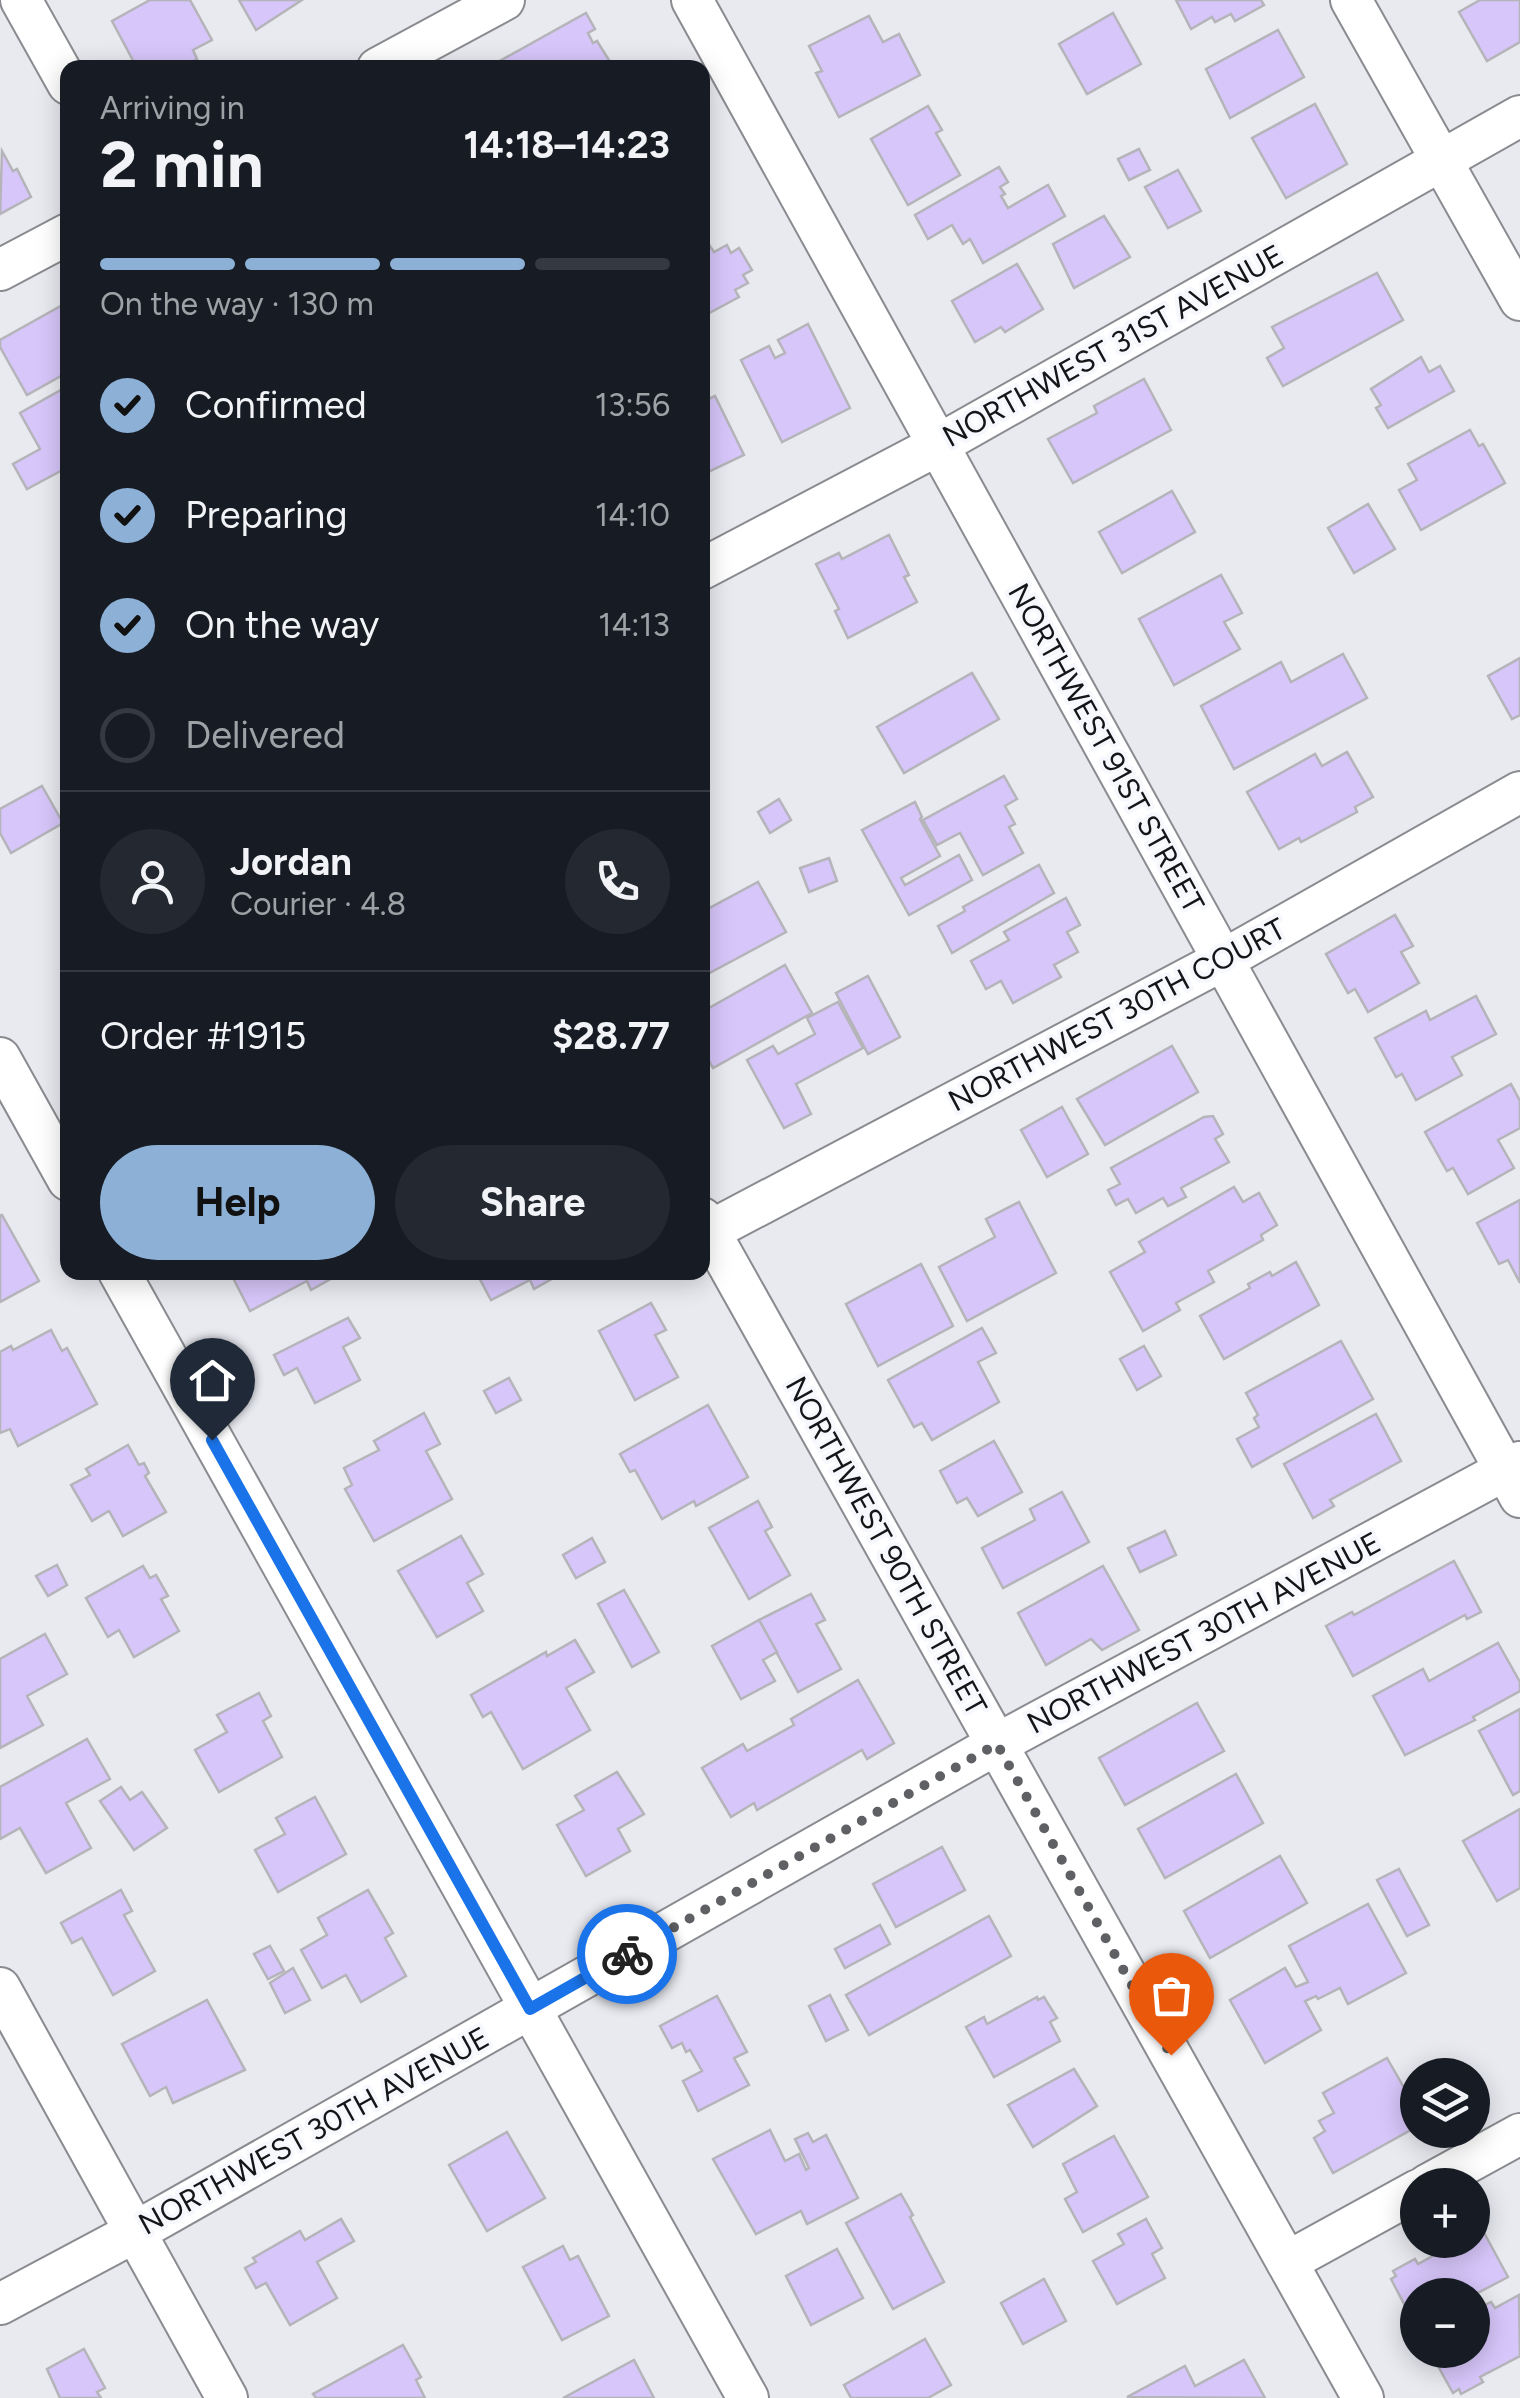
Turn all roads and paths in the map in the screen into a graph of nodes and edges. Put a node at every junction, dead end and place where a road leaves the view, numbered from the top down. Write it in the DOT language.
graph roads {
  1 [pos="21,0"];
  2 [pos="504,0"];
  3 [pos="692,0"];
  4 [pos="1352,0"];
  5 [pos="393,60"];
  6 [pos="60,70"];
  7 [pos="1520,116"];
  8 [pos="1442,161"];
  9 [pos="60,238"];
  10 [pos="0,270"];
  11 [pos="1520,300"];
  12 [pos="938,445"];
  13 [pos="710,565"];
  14 [pos="1520,792"];
  15 [pos="1223,960"];
  16 [pos="0,1058"];
  17 [pos="60,1166"];
  18 [pos="710,1222"];
  19 [pos="710,1231"];
  20 [pos="123,1280"];
  21 [pos="1515,1477"];
  22 [pos="997,1744"];
  23 [pos="0,1988"];
  24 [pos="530,2009"];
  25 [pos="1520,2134"];
  26 [pos="1458,2168"];
  27 [pos="1400,2200"];
  28 [pos="136,2231"];
  29 [pos="1287,2262"];
  30 [pos="0,2304"];
  31 [pos="227,2398"];
  32 [pos="748,2398"];
  33 [pos="1363,2398"];
  1 -- 6 [label="street"];
  2 -- 5 [label="street"];
  3 -- 12 [label="street, NORTHWEST 91ST STREET"];
  4 -- 8 [label="street"];
  7 -- 8 [label="street, NORTHWEST 31ST AVENUE"];
  8 -- 11 [label="street"];
  8 -- 12 [label="street, NORTHWEST 31ST AVENUE"];
  9 -- 10 [label="street"];
  12 -- 13 [label="street, NORTHWEST 31ST AVENUE"];
  12 -- 15 [label="street, NORTHWEST 91ST STREET"];
  14 -- 15 [label="street, NORTHWEST 30TH COURT"];
  15 -- 18 [label="street, NORTHWEST 30TH COURT"];
  15 -- 21 [label="street, NORTHWEST 91ST STREET"];
  16 -- 17 [label="street"];
  19 -- 22 [label="street, NORTHWEST 90TH STREET"];
  20 -- 24 [label="street"];
  21 -- 22 [label="street, NORTHWEST 30TH AVENUE"];
  22 -- 24 [label="street, NORTHWEST 30TH AVENUE"];
  22 -- 29 [label="street, NORTHWEST 90TH STREET"];
  23 -- 28 [label="street"];
  24 -- 28 [label="street, NORTHWEST 30TH AVENUE"];
  24 -- 32 [label="street"];
  25 -- 26 [label="street"];
  27 -- 29 [label="street"];
  28 -- 30 [label="street, NORTHWEST 30TH AVENUE"];
  28 -- 31 [label="street"];
  29 -- 33 [label="street, NORTHWEST 90TH STREET"];
}
